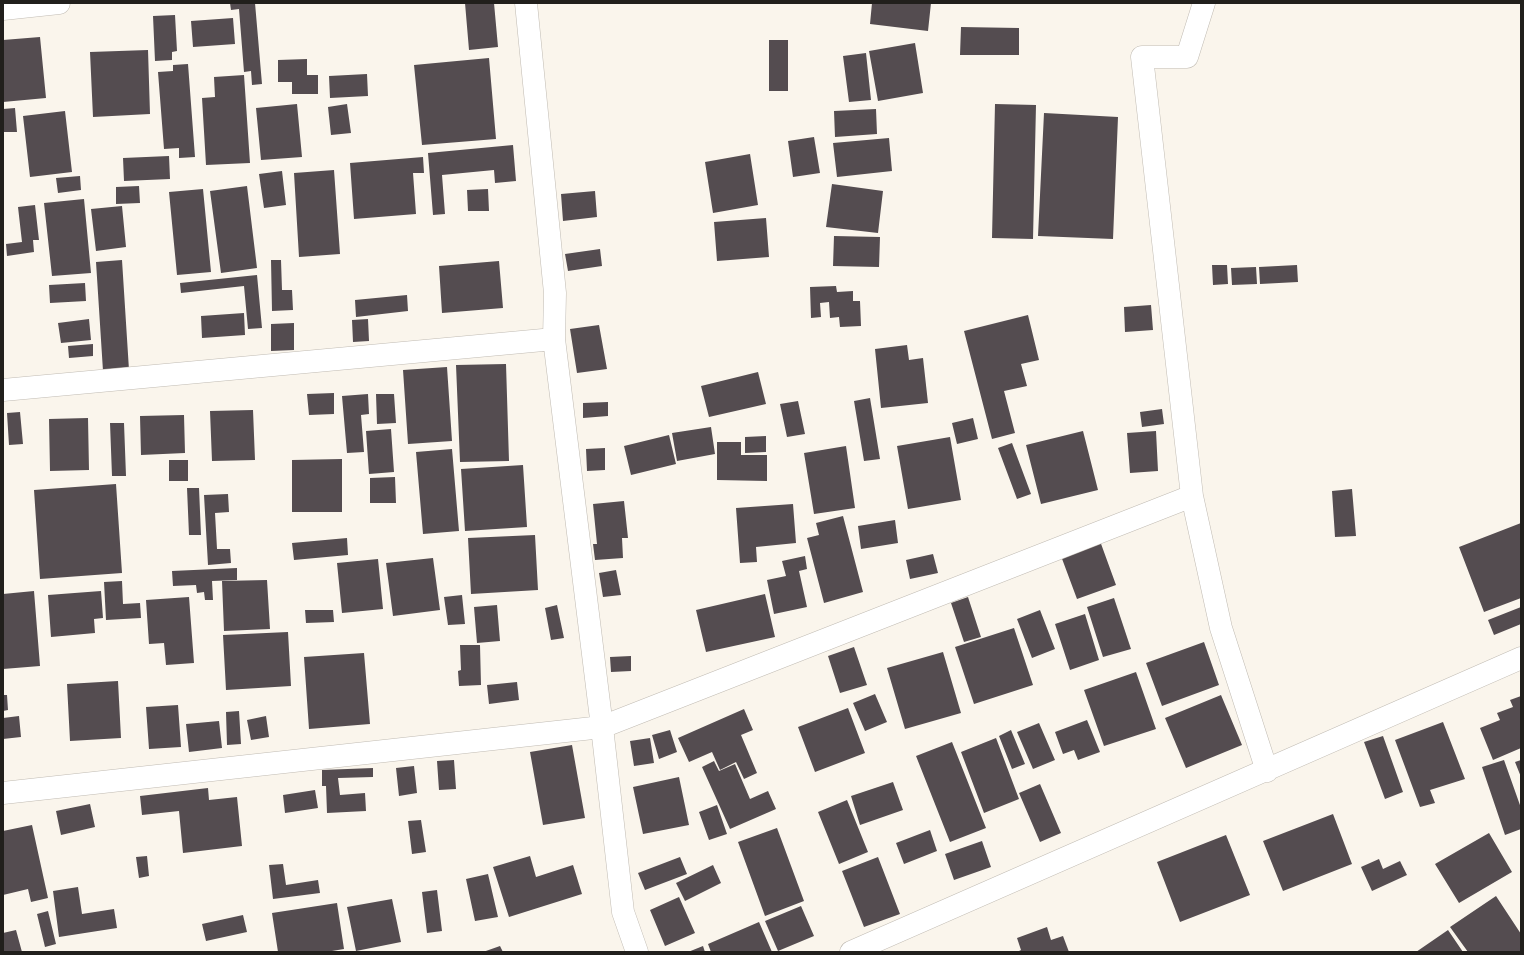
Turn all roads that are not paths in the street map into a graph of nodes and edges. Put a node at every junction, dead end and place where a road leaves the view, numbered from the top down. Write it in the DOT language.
graph roads {
  1 [pos="58,3"];
  2 [pos="526,3"];
  3 [pos="1204,3"];
  4 [pos="3,9"];
  5 [pos="554,339"];
  6 [pos="3,390"];
  7 [pos="1192,496"];
  8 [pos="1521,658"];
  9 [pos="602,727"];
  10 [pos="1267,771"];
  11 [pos="3,793"];
  12 [pos="637,952"];
  13 [pos="851,952"];
  1 -- 4 [label="street"];
  2 -- 5 [label="street"];
  3 -- 7 [label="street"];
  5 -- 6 [label="street"];
  5 -- 9 [label="street"];
  7 -- 9 [label="street"];
  7 -- 10 [label="street"];
  8 -- 10 [label="street"];
  9 -- 11 [label="street"];
  9 -- 12 [label="street"];
  10 -- 13 [label="street"];
}
